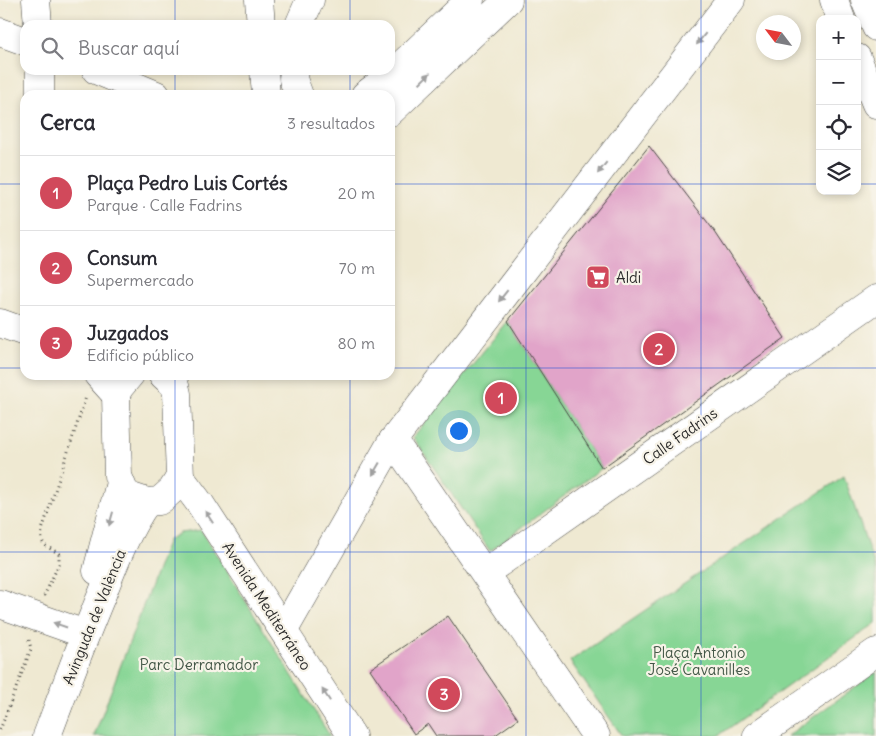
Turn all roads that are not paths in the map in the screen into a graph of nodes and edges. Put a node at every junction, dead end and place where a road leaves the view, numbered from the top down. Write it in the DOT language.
graph roads {
  1 [pos="36,0"];
  2 [pos="259,0"];
  3 [pos="310,0"];
  4 [pos="470,0"];
  5 [pos="508,0"];
  6 [pos="731,0"];
  7 [pos="834,0"];
  8 [pos="865,0"];
  9 [pos="840,15"];
  10 [pos="38,20"];
  11 [pos="261,20"];
  12 [pos="301,20"];
  13 [pos="876,27"];
  14 [pos="0,32"];
  15 [pos="20,39"];
  16 [pos="858,60"];
  17 [pos="395,71"];
  18 [pos="40,75"];
  19 [pos="108,75"];
  20 [pos="264,75"];
  21 [pos="293,75"];
  22 [pos="391,75"];
  23 [pos="40,90"];
  24 [pos="144,90"];
  25 [pos="266,90"];
  26 [pos="297,90"];
  27 [pos="372,90"];
  28 [pos="876,104"];
  29 [pos="395,107"];
  30 [pos="876,299"];
  31 [pos="0,323"];
  32 [pos="20,330"];
  33 [pos="173,380"];
  34 [pos="93,383"];
  35 [pos="123,385"];
  36 [pos="393,440"];
  37 [pos="180,477"];
  38 [pos="120,483"];
  39 [pos="147,502"];
  40 [pos="485,573"];
  41 [pos="0,604"];
  42 [pos="284,630"];
  43 [pos="85,634"];
  44 [pos="876,652"];
  45 [pos="48,736"];
  46 [pos="352,736"];
  47 [pos="596,736"];
  48 [pos="757,736"];
  1 -- 10 [label="street"];
  2 -- 11 [label="street"];
  3 -- 12 [label="street"];
  4 -- 17 [label="street"];
  29 -- 5 [label="street, one-way"];
  6 -- 36 [label="street, one-way"];
  7 -- 9 [label="street"];
  8 -- 13 [label="street"];
  14 -- 15 [label="street"];
  16 -- 28 [label="street"];
  18 -- 23 [label="street"];
  19 -- 24 [label="street"];
  20 -- 25 [label="street"];
  21 -- 26 [label="street"];
  22 -- 27 [label="street"];
  30 -- 40 [label="street, Calle Fadrins"];
  31 -- 32 [label="street"];
  33 -- 37 [label="street"];
  34 -- 35 [label="street"];
  35 -- 38 [label="street"];
  36 -- 40 [label="street"];
  36 -- 42 [label="street, one-way"];
  37 -- 39 [label="street"];
  42 -- 37 [label="street, Avenida Mediterráneo, one-way"];
  38 -- 39 [label="street"];
  38 -- 43 [label="street, one-way"];
  39 -- 43 [label="street, Avinguda de València"];
  40 -- 47 [label="street"];
  43 -- 41 [label="street, one-way"];
  46 -- 42 [label="street, Avenida Mediterráneo, one-way"];
  43 -- 45 [label="street, Avinguda de València"];
  44 -- 48 [label="street"];
}
